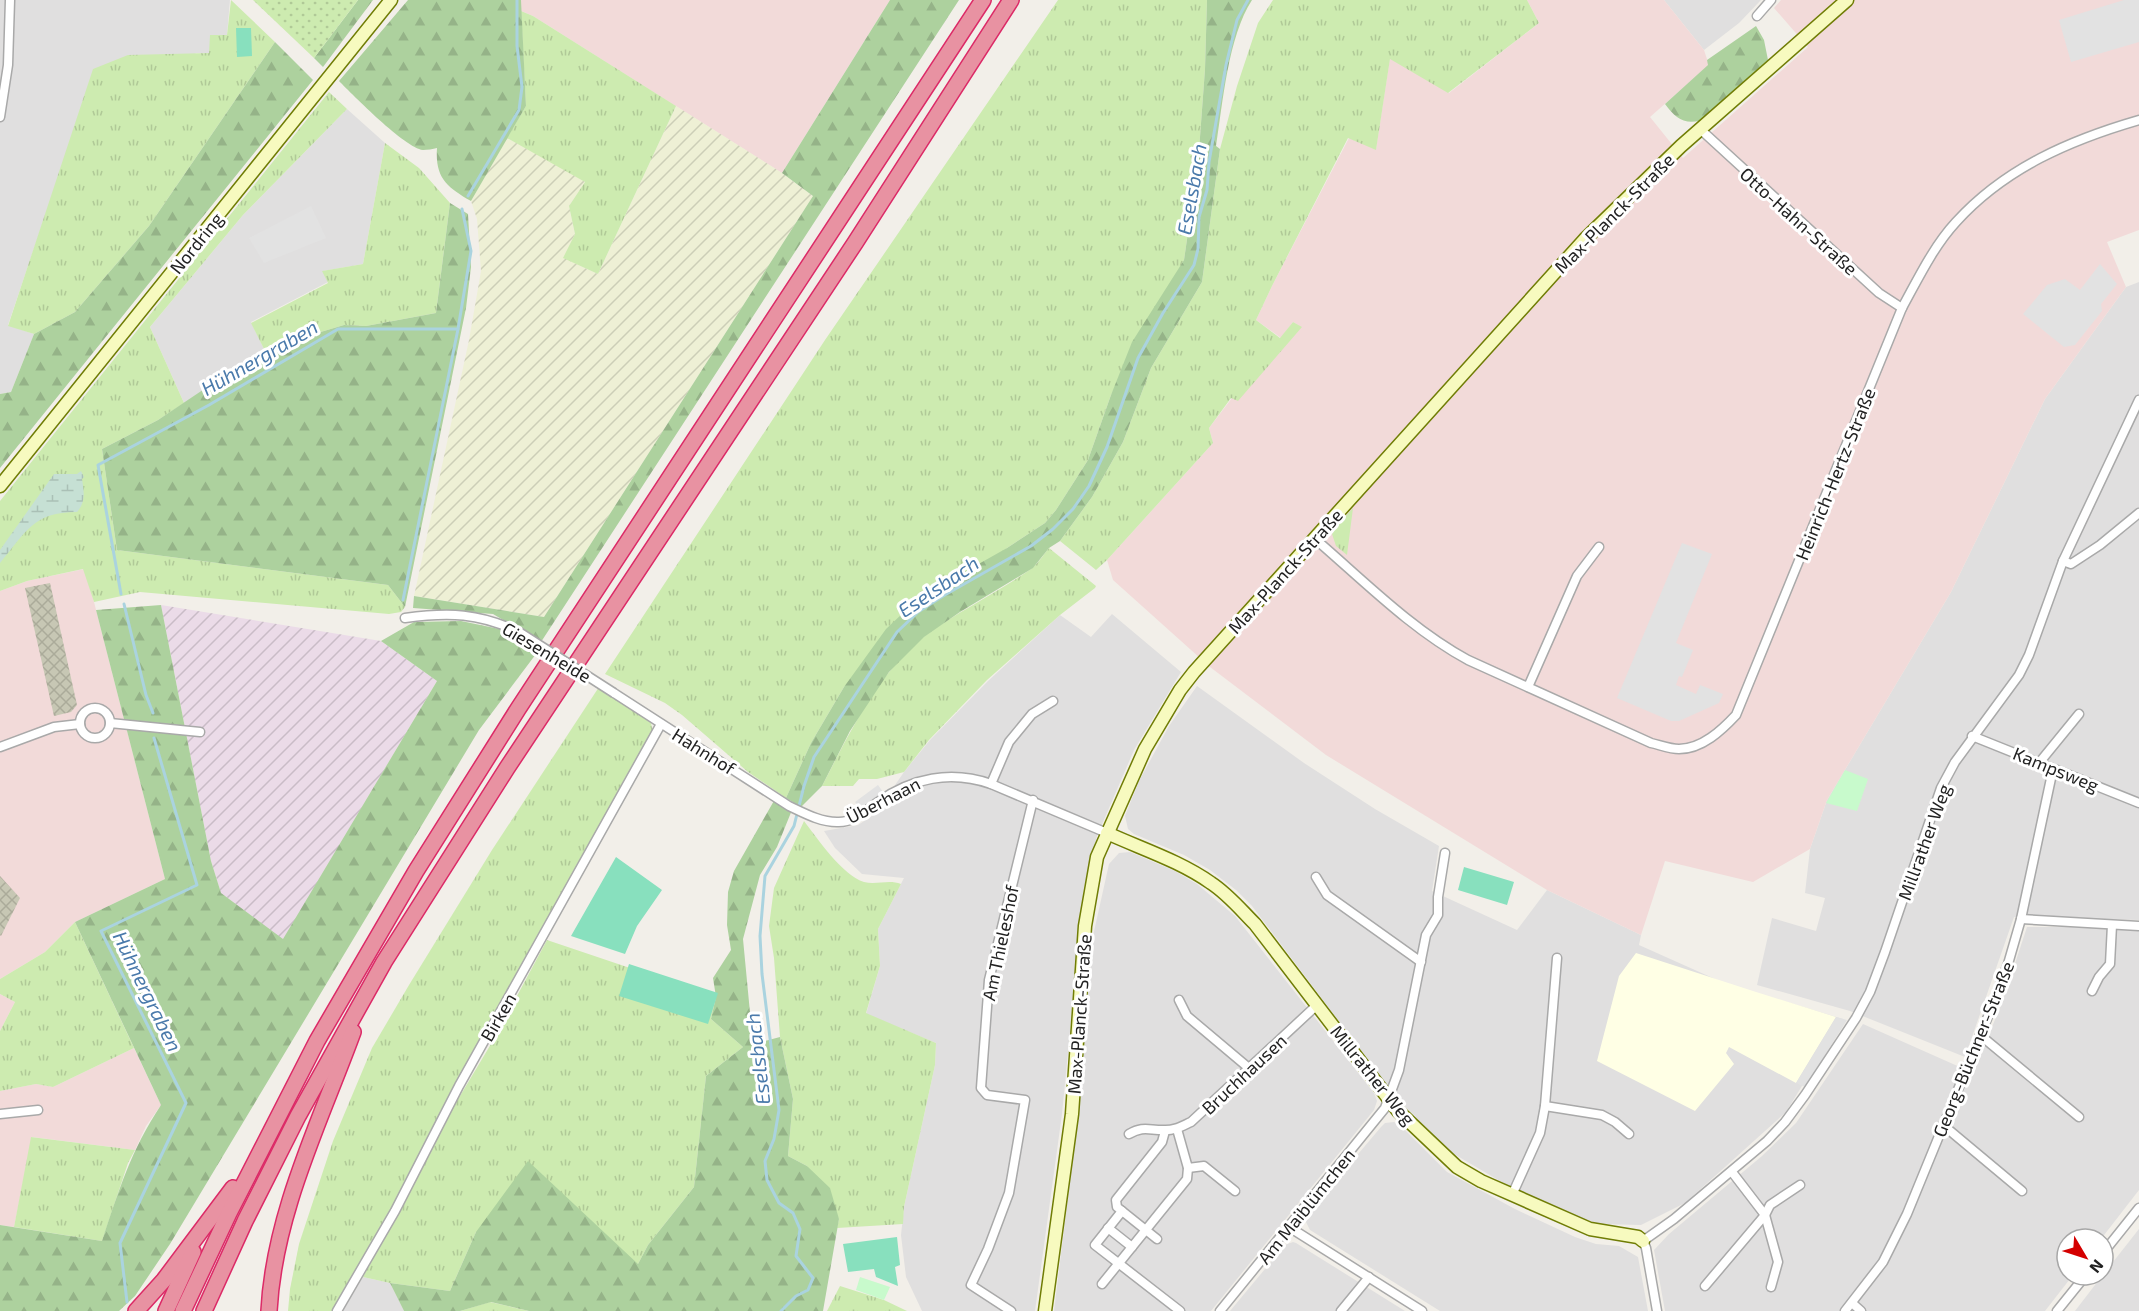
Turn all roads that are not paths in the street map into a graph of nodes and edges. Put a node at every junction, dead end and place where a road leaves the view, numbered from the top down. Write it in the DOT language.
graph roads {
  1 [pos="10,0"];
  2 [pos="391,0"];
  3 [pos="983,0"];
  4 [pos="1011,0"];
  5 [pos="1017,0"];
  6 [pos="1771,0"];
  7 [pos="1847,0"];
  8 [pos="1757,16"];
  9 [pos="998,20"];
  10 [pos="0,117"];
  11 [pos="2139,120"];
  12 [pos="1700,129"];
  13 [pos="1902,308"];
  14 [pos="2139,400"];
  15 [pos="0,486"];
  16 [pos="2139,513"];
  17 [pos="1314,538"];
  18 [pos="1599,547"];
  19 [pos="2063,561"];
  20 [pos="405,618"];
  21 [pos="1528,687"];
  22 [pos="614,693"];
  23 [pos="1053,701"];
  24 [pos="2079,714"];
  25 [pos="110,723"];
  26 [pos="80,724"];
  27 [pos="661,724"];
  28 [pos="200,732"];
  29 [pos="1972,736"];
  30 [pos="0,747"];
  31 [pos="2039,763"];
  32 [pos="2053,769"];
  33 [pos="991,784"];
  34 [pos="1033,800"];
  35 [pos="2139,802"];
  36 [pos="795,809"];
  37 [pos="1107,833"];
  38 [pos="1445,853"];
  39 [pos="1316,877"];
  40 [pos="2021,919"];
  41 [pos="2112,925"];
  42 [pos="2139,926"];
  43 [pos="1557,958"];
  44 [pos="1421,962"];
  45 [pos="369,987"];
  46 [pos="2092,991"];
  47 [pos="1179,1000"];
  48 [pos="1317,1005"];
  49 [pos="1980,1035"];
  50 [pos="1250,1069"];
  51 [pos="1389,1100"];
  52 [pos="1545,1106"];
  53 [pos="38,1110"];
  54 [pos="0,1114"];
  55 [pos="2079,1116"];
  56 [pos="1943,1125"];
  57 [pos="1177,1129"];
  58 [pos="1165,1131"];
  59 [pos="1129,1134"];
  60 [pos="1629,1134"];
  61 [pos="258,1155"];
  62 [pos="1188,1168"];
  63 [pos="1732,1172"];
  64 [pos="1800,1185"];
  65 [pos="1235,1191"];
  66 [pos="2022,1191"];
  67 [pos="1512,1195"];
  68 [pos="2139,1208"];
  69 [pos="1122,1211"];
  70 [pos="1765,1215"];
  71 [pos="208,1222"];
  72 [pos="1288,1227"];
  73 [pos="1108,1228"];
  74 [pos="1146,1230"];
  75 [pos="2115,1238"];
  76 [pos="1157,1239"];
  77 [pos="1643,1241"];
  78 [pos="1132,1247"];
  79 [pos="1119,1264"];
  80 [pos="1369,1277"];
  81 [pos="1102,1284"];
  82 [pos="1705,1286"];
  83 [pos="1771,1287"];
  84 [pos="2076,1287"];
  85 [pos="1852,1303"];
  86 [pos="136,1311"];
  87 [pos="166,1311"];
  88 [pos="183,1311"];
  89 [pos="204,1311"];
  90 [pos="269,1311"];
  91 [pos="337,1311"];
  92 [pos="1011,1311"];
  93 [pos="1045,1311"];
  94 [pos="1180,1311"];
  95 [pos="1220,1311"];
  96 [pos="1341,1311"];
  97 [pos="1422,1311"];
  98 [pos="1657,1311"];
  99 [pos="1845,1311"];
  100 [pos="1861,1311"];
  101 [pos="2057,1311"];
  1 -- 10 [label="street"];
  2 -- 15 [label="street, Nordring"];
  3 -- 61 [label="highway"];
  4 -- 9 [label="highway"];
  5 -- 9 [label="highway"];
  6 -- 8 [label="street"];
  7 -- 12 [label="street, Max-Planck-Straße"];
  9 -- 45 [label="highway"];
  11 -- 13 [label="street, Heinrich-Hertz-Straße"];
  12 -- 13 [label="street, Otto-Hahn-Straße"];
  12 -- 17 [label="street, Max-Planck-Straße"];
  13 -- 21 [label="street, Heinrich-Hertz-Straße"];
  14 -- 19 [label="street, Millrather Weg"];
  16 -- 19 [label="street"];
  17 -- 21 [label="street, Heinrich-Hertz-Straße"];
  17 -- 37 [label="street, Max-Planck-Straße"];
  18 -- 21 [label="street"];
  19 -- 29 [label="street, Millrather Weg"];
  20 -- 22 [label="street, Giesenheide, bridge"];
  22 -- 27 [label="street, Hahnhof"];
  23 -- 33 [label="street"];
  24 -- 31 [label="street"];
  25 -- 26 [label="street"];
  25 -- 26 [label="street"];
  25 -- 28 [label="street"];
  26 -- 30 [label="street"];
  27 -- 36 [label="street, Hahnhof"];
  27 -- 91 [label="street, Birken"];
  29 -- 31 [label="street, Kampsweg"];
  29 -- 63 [label="street, Millrather Weg"];
  31 -- 32 [label="street, Kampsweg"];
  32 -- 35 [label="street, Kampsweg"];
  32 -- 40 [label="street, Georg-Büchner-Straße"];
  33 -- 34 [label="street, Überhaan"];
  33 -- 36 [label="street, Überhaan"];
  34 -- 37 [label="street, Überhaan"];
  34 -- 92 [label="street, Am Thieleshof"];
  37 -- 48 [label="street, Millrather Weg"];
  37 -- 93 [label="street, Max-Planck-Straße"];
  38 -- 44 [label="street, Am Maiblümchen"];
  39 -- 44 [label="street"];
  40 -- 41 [label="street"];
  40 -- 49 [label="street, Georg-Büchner-Straße"];
  41 -- 42 [label="street"];
  41 -- 46 [label="street"];
  43 -- 52 [label="street"];
  44 -- 51 [label="street, Am Maiblümchen"];
  45 -- 89 [label="highway"];
  45 -- 90 [label="highway"];
  47 -- 50 [label="street"];
  48 -- 50 [label="street, Bruchhausen"];
  48 -- 51 [label="street, Millrather Weg"];
  49 -- 55 [label="street"];
  49 -- 56 [label="street, Georg-Büchner-Straße"];
  50 -- 57 [label="street, Bruchhausen"];
  51 -- 67 [label="street, Millrather Weg"];
  51 -- 72 [label="street, Am Maiblümchen"];
  52 -- 60 [label="street"];
  52 -- 67 [label="street"];
  53 -- 54 [label="street"];
  56 -- 66 [label="street"];
  56 -- 85 [label="street, Georg-Büchner-Straße"];
  57 -- 58 [label="street, Bruchhausen"];
  57 -- 62 [label="street"];
  58 -- 59 [label="street, Bruchhausen"];
  58 -- 69 [label="street"];
  61 -- 71 [label="highway"];
  61 -- 88 [label="highway"];
  62 -- 65 [label="street"];
  62 -- 74 [label="street"];
  63 -- 70 [label="street"];
  63 -- 77 [label="street, Millrather Weg"];
  64 -- 70 [label="street"];
  67 -- 77 [label="street, Millrather Weg"];
  68 -- 75 [label="street"];
  69 -- 73 [label="street"];
  69 -- 74 [label="street"];
  70 -- 82 [label="street"];
  70 -- 83 [label="street"];
  71 -- 86 [label="highway"];
  71 -- 87 [label="highway"];
  72 -- 80 [label="street"];
  72 -- 95 [label="street, Am Maiblümchen"];
  73 -- 78 [label="street"];
  73 -- 79 [label="street"];
  74 -- 76 [label="street"];
  74 -- 78 [label="street"];
  77 -- 98 [label="street"];
  78 -- 79 [label="street"];
  79 -- 81 [label="street"];
  79 -- 94 [label="street"];
  80 -- 96 [label="street"];
  80 -- 97 [label="street"];
  84 -- 101 [label="street"];
  85 -- 99 [label="street, Georg-Büchner-Straße"];
  85 -- 100 [label="street"];
}
